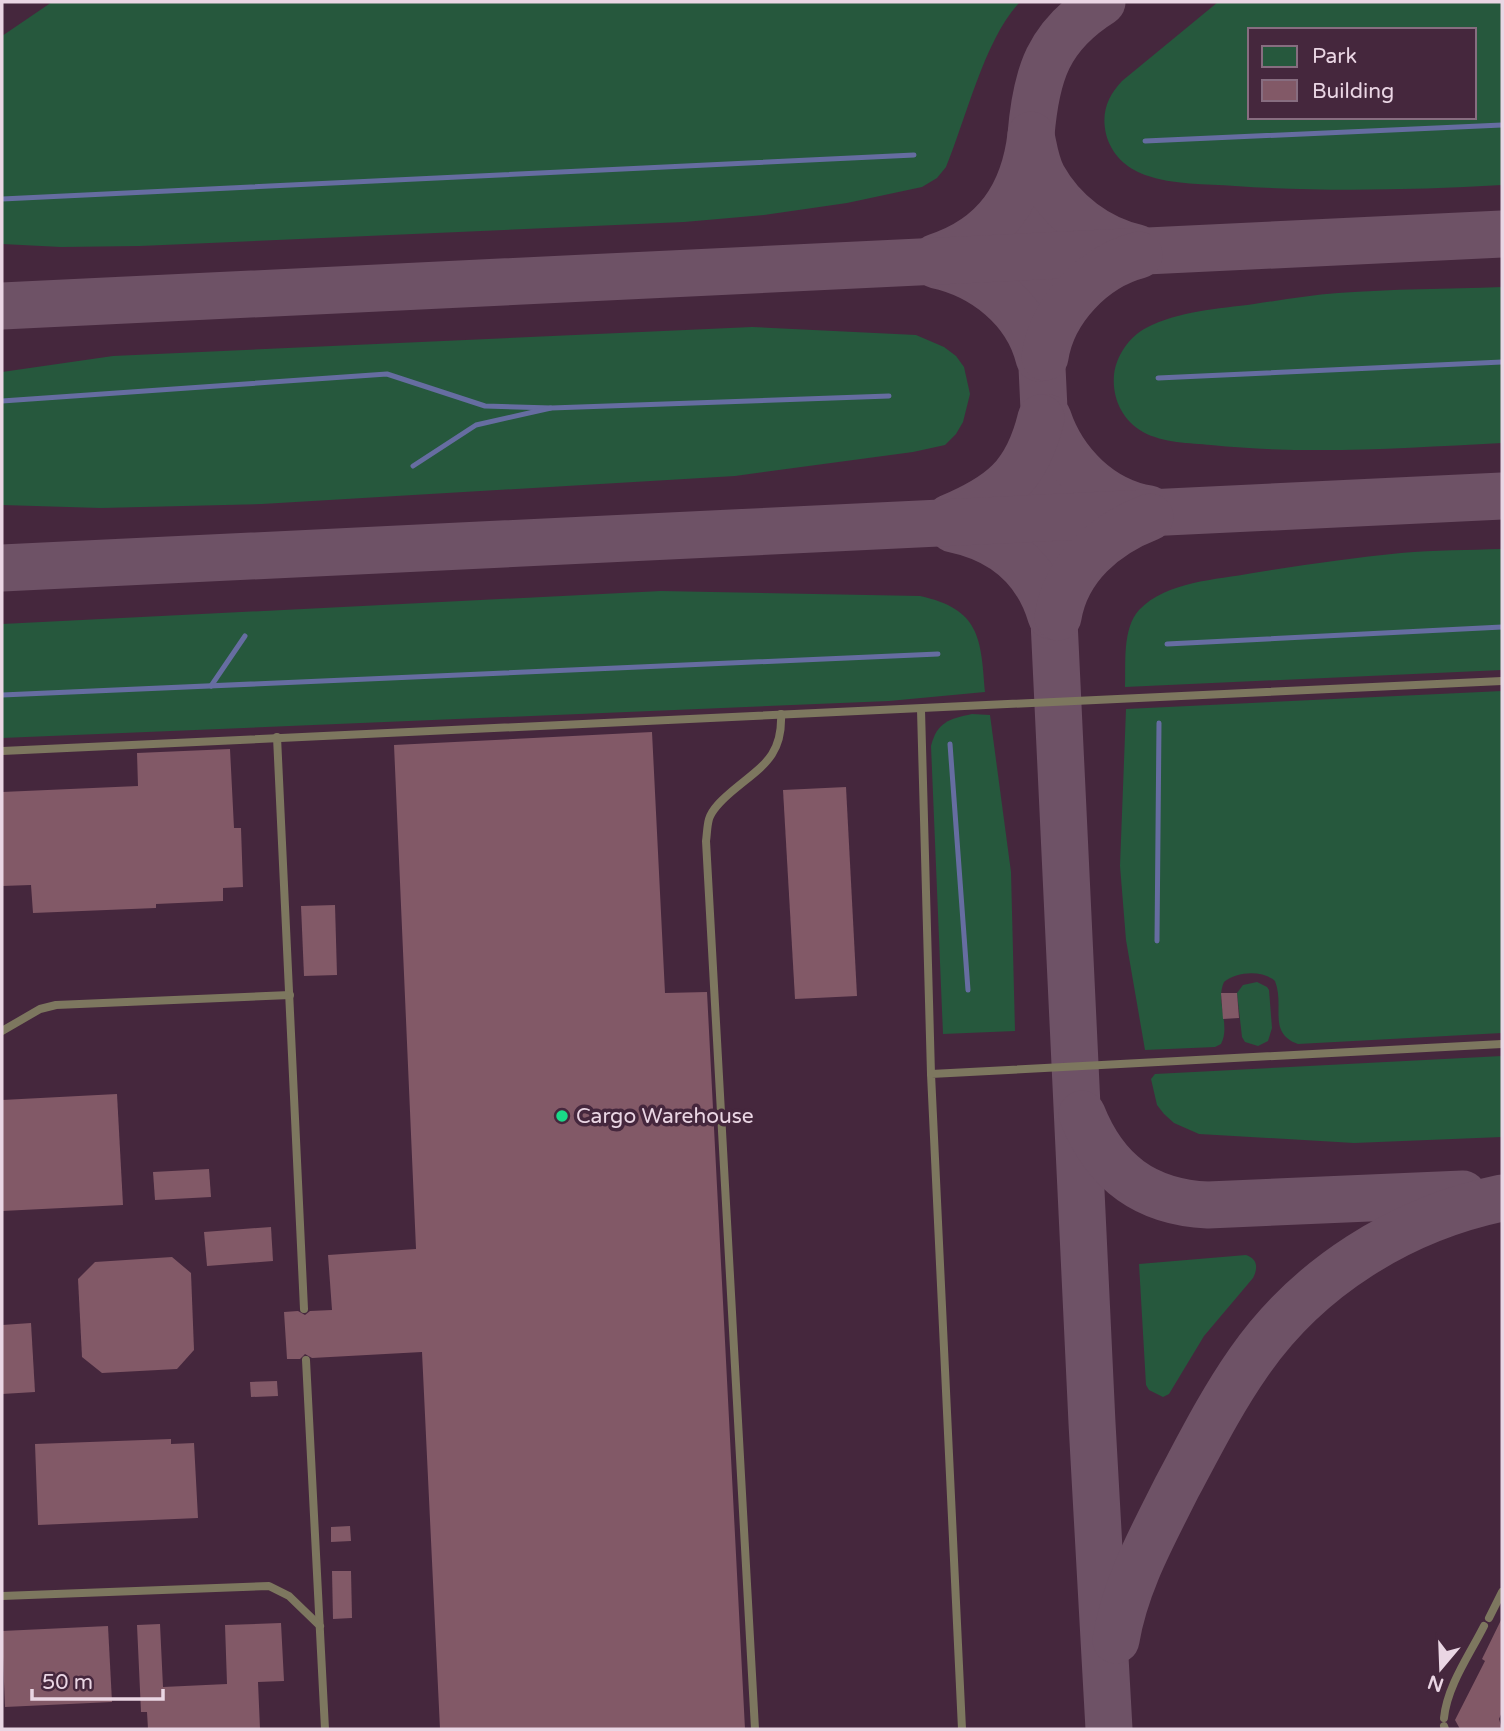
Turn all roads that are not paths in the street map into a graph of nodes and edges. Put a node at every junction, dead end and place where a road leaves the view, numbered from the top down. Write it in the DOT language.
graph roads {
  1 [pos="1502,681"];
  2 [pos="921,710"];
  3 [pos="781,714"];
  4 [pos="277,737"];
  5 [pos="2,751"];
  6 [pos="290,995"];
  7 [pos="2,1031"];
  8 [pos="1502,1044"];
  9 [pos="931,1074"];
  10 [pos="304,1309"];
  11 [pos="306,1360"];
  12 [pos="1502,1592"];
  13 [pos="2,1596"];
  14 [pos="320,1626"];
  15 [pos="1444,1724"];
  16 [pos="325,1729"];
  17 [pos="755,1729"];
  18 [pos="962,1729"];
  1 -- 2 [label="lane"];
  2 -- 3 [label="lane"];
  2 -- 9 [label="lane"];
  3 -- 4 [label="lane"];
  3 -- 17 [label="lane"];
  4 -- 5 [label="lane"];
  4 -- 6 [label="lane"];
  6 -- 7 [label="lane"];
  6 -- 10 [label="lane"];
  8 -- 9 [label="lane"];
  9 -- 18 [label="lane"];
  11 -- 14 [label="lane"];
  12 -- 15 [label="lane"];
  13 -- 14 [label="lane"];
  14 -- 16 [label="lane"];
}
